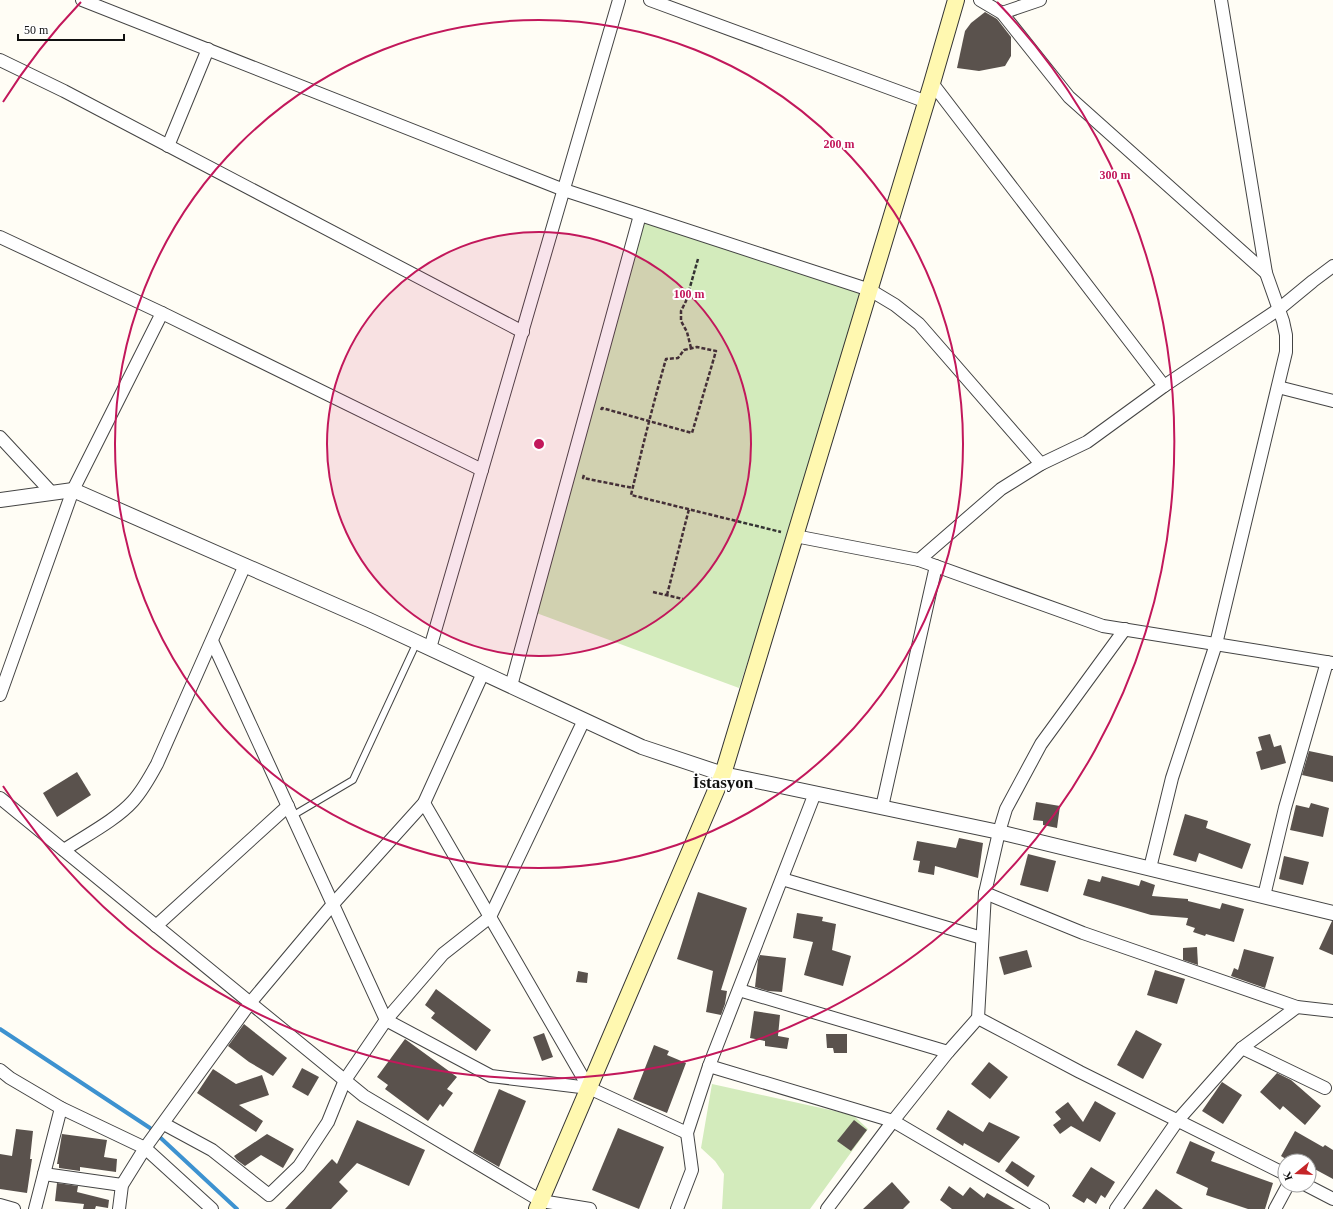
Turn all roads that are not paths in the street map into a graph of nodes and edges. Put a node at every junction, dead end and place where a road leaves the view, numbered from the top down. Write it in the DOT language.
graph roads {
  1 [pos="82,0"];
  2 [pos="619,0"];
  3 [pos="650,0"];
  4 [pos="956,0"];
  5 [pos="980,0"];
  6 [pos="1040,0"];
  7 [pos="1221,0"];
  8 [pos="96,2"];
  9 [pos="1002,13"];
  10 [pos="208,49"];
  11 [pos="0,60"];
  12 [pos="932,84"];
  13 [pos="927,102"];
  14 [pos="168,146"];
  15 [pos="564,190"];
  16 [pos="640,215"];
  17 [pos="0,237"];
  18 [pos="1333,266"];
  19 [pos="1266,273"];
  20 [pos="870,290"];
  21 [pos="1279,309"];
  22 [pos="162,313"];
  23 [pos="523,332"];
  24 [pos="1164,386"];
  25 [pos="1278,387"];
  26 [pos="1333,401"];
  27 [pos="0,437"];
  28 [pos="1041,464"];
  29 [pos="482,470"];
  30 [pos="73,490"];
  31 [pos="52,493"];
  32 [pos="0,500"];
  33 [pos="795,536"];
  34 [pos="919,560"];
  35 [pos="245,565"];
  36 [pos="936,566"];
  37 [pos="1125,629"];
  38 [pos="212,641"];
  39 [pos="1216,644"];
  40 [pos="424,645"];
  41 [pos="1330,662"];
  42 [pos="483,673"];
  43 [pos="511,686"];
  44 [pos="0,695"];
  45 [pos="584,720"];
  46 [pos="723,774"];
  47 [pos="815,793"];
  48 [pos="0,798"];
  49 [pos="424,803"];
  50 [pos="882,807"];
  51 [pos="290,811"];
  52 [pos="999,832"];
  53 [pos="64,850"];
  54 [pos="1150,868"];
  55 [pos="782,879"];
  56 [pos="986,893"];
  57 [pos="1264,896"];
  58 [pos="333,904"];
  59 [pos="1333,913"];
  60 [pos="490,917"];
  61 [pos="156,926"];
  62 [pos="982,938"];
  63 [pos="739,990"];
  64 [pos="250,1002"];
  65 [pos="1297,1007"];
  66 [pos="1333,1011"];
  67 [pos="978,1018"];
  68 [pos="386,1020"];
  69 [pos="1242,1048"];
  70 [pos="948,1052"];
  71 [pos="710,1066"];
  72 [pos="0,1070"];
  73 [pos="344,1080"];
  74 [pos="589,1088"];
  75 [pos="1325,1088"];
  76 [pos="61,1108"];
  77 [pos="894,1120"];
  78 [pos="1178,1120"];
  79 [pos="163,1125"];
  80 [pos="687,1133"];
  81 [pos="148,1145"];
  82 [pos="1277,1170"];
  83 [pos="44,1174"];
  84 [pos="122,1185"];
  85 [pos="1317,1191"];
  86 [pos="1284,1193"];
  87 [pos="1333,1199"];
  88 [pos="0,1205"];
  89 [pos="539,1205"];
  90 [pos="14,1209"];
  91 [pos="35,1209"];
  92 [pos="119,1209"];
  93 [pos="212,1209"];
  94 [pos="590,1209"];
  95 [pos="677,1209"];
  96 [pos="827,1209"];
  97 [pos="1043,1209"];
  98 [pos="1116,1209"];
  99 [pos="1275,1209"];
  1 -- 8 [label="street"];
  2 -- 15 [label="street"];
  3 -- 13 [label="street"];
  4 -- 12 [label="main road"];
  5 -- 9 [label="street"];
  6 -- 9 [label="street"];
  7 -- 19 [label="street"];
  8 -- 10 [label="street"];
  9 -- 19 [label="street"];
  10 -- 14 [label="street"];
  10 -- 15 [label="street"];
  11 -- 14 [label="street"];
  12 -- 13 [label="main road"];
  12 -- 24 [label="street"];
  13 -- 20 [label="main road"];
  14 -- 23 [label="street"];
  15 -- 16 [label="street"];
  15 -- 23 [label="street"];
  16 -- 20 [label="street"];
  16 -- 43 [label="street"];
  17 -- 22 [label="street"];
  18 -- 21 [label="street"];
  19 -- 21 [label="street"];
  20 -- 28 [label="street"];
  20 -- 33 [label="main road"];
  21 -- 24 [label="street"];
  21 -- 25 [label="street"];
  22 -- 29 [label="street"];
  22 -- 30 [label="street"];
  23 -- 29 [label="street"];
  24 -- 28 [label="street"];
  25 -- 26 [label="street"];
  25 -- 39 [label="street"];
  27 -- 31 [label="street"];
  28 -- 34 [label="street"];
  29 -- 40 [label="street"];
  30 -- 31 [label="street"];
  30 -- 35 [label="street"];
  30 -- 44 [label="street"];
  31 -- 32 [label="street"];
  33 -- 34 [label="street"];
  33 -- 46 [label="main road"];
  34 -- 36 [label="street"];
  35 -- 38 [label="street"];
  35 -- 40 [label="street"];
  36 -- 37 [label="street"];
  36 -- 50 [label="street"];
  37 -- 39 [label="street"];
  37 -- 52 [label="street"];
  38 -- 51 [label="street"];
  38 -- 53 [label="street"];
  39 -- 41 [label="street"];
  39 -- 54 [label="street"];
  40 -- 42 [label="street"];
  40 -- 51 [label="lane"];
  41 -- 57 [label="street"];
  42 -- 43 [label="street"];
  42 -- 49 [label="street"];
  43 -- 45 [label="street"];
  45 -- 46 [label="street"];
  45 -- 60 [label="street"];
  46 -- 47 [label="street"];
  46 -- 74 [label="main road"];
  47 -- 50 [label="street"];
  47 -- 55 [label="street"];
  48 -- 53 [label="street"];
  49 -- 58 [label="street"];
  49 -- 60 [label="street"];
  50 -- 52 [label="street"];
  51 -- 58 [label="street"];
  51 -- 61 [label="street"];
  52 -- 54 [label="street"];
  52 -- 56 [label="street"];
  53 -- 61 [label="street"];
  54 -- 57 [label="street"];
  55 -- 62 [label="street"];
  55 -- 63 [label="street"];
  56 -- 62 [label="street"];
  56 -- 65 [label="street"];
  57 -- 59 [label="street"];
  58 -- 64 [label="street"];
  58 -- 68 [label="street"];
  60 -- 68 [label="street"];
  60 -- 74 [label="street"];
  61 -- 64 [label="street"];
  62 -- 67 [label="street"];
  63 -- 70 [label="street"];
  63 -- 71 [label="street"];
  64 -- 73 [label="street"];
  64 -- 79 [label="street"];
  65 -- 66 [label="street"];
  65 -- 69 [label="street"];
  67 -- 70 [label="street"];
  67 -- 78 [label="street"];
  68 -- 73 [label="street"];
  68 -- 74 [label="street"];
  69 -- 75 [label="street"];
  69 -- 78 [label="street"];
  70 -- 77 [label="street"];
  71 -- 77 [label="street"];
  71 -- 80 [label="street"];
  72 -- 76 [label="street"];
  73 -- 79 [label="street"];
  73 -- 89 [label="street"];
  74 -- 80 [label="street"];
  74 -- 89 [label="main road"];
  76 -- 81 [label="street"];
  76 -- 83 [label="street"];
  77 -- 96 [label="street"];
  77 -- 97 [label="street"];
  78 -- 82 [label="street"];
  78 -- 98 [label="street"];
  79 -- 81 [label="street"];
  80 -- 95 [label="street"];
  81 -- 84 [label="street"];
  81 -- 93 [label="street"];
  83 -- 84 [label="street"];
  83 -- 91 [label="street"];
  84 -- 92 [label="street"];
  85 -- 87 [label="street"];
  86 -- 99 [label="street"];
  88 -- 90 [label="street"];
  89 -- 94 [label="street"];
}
